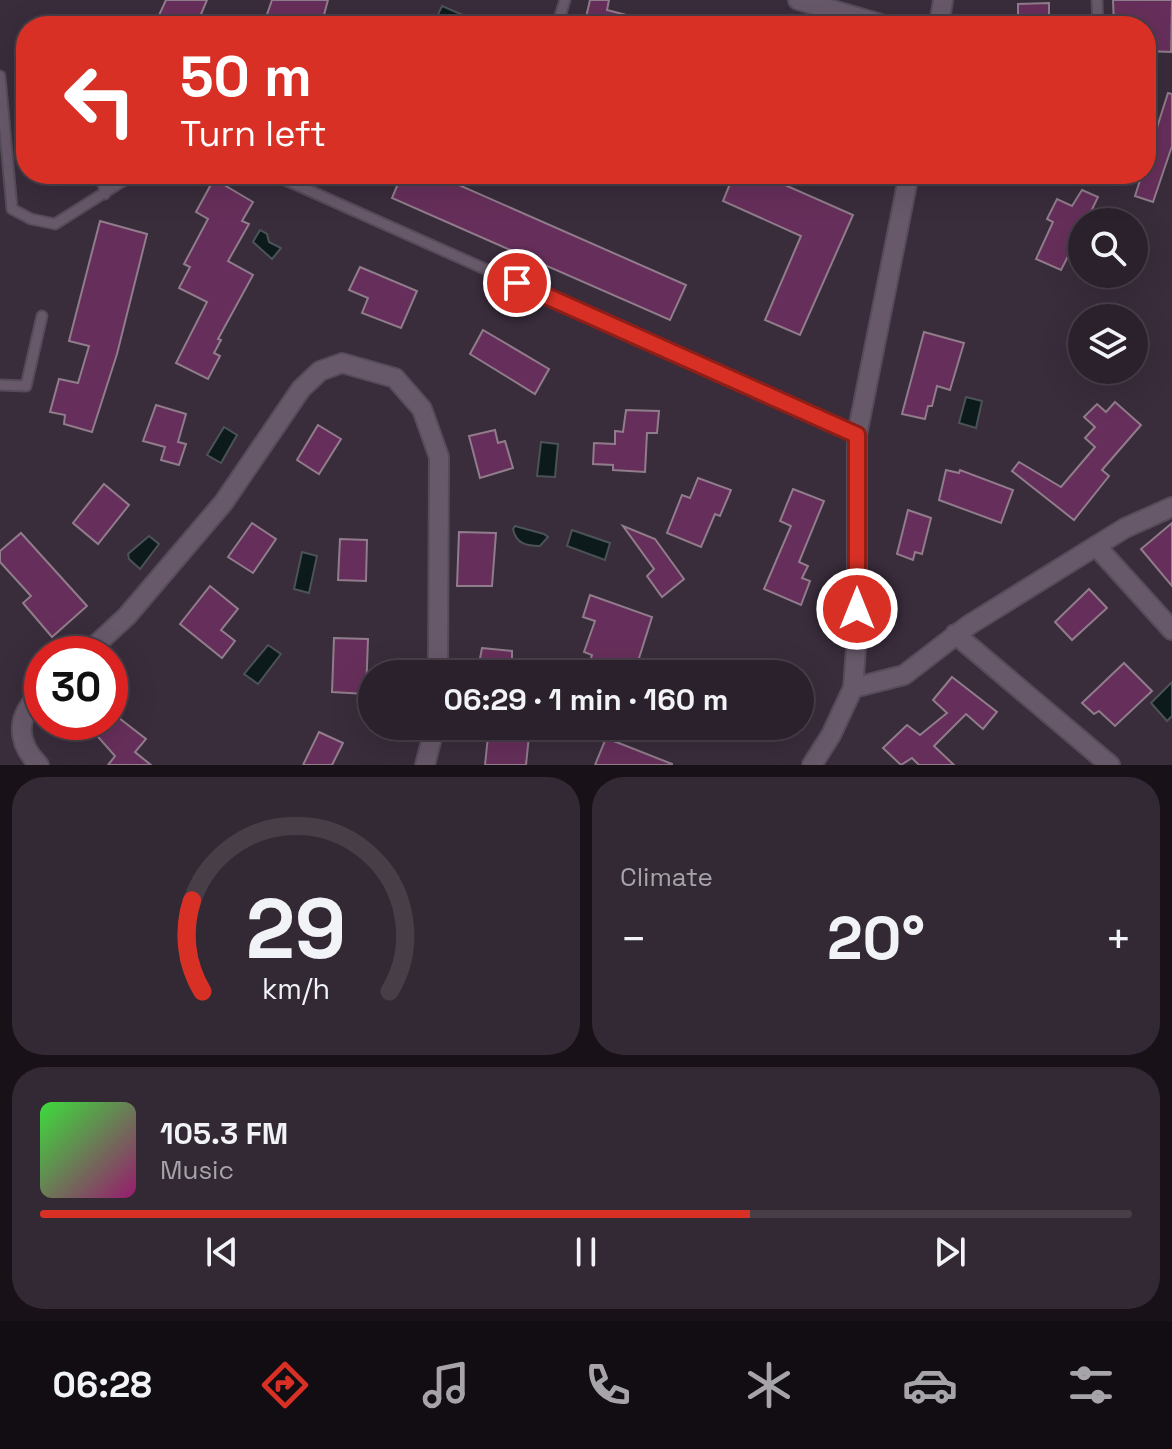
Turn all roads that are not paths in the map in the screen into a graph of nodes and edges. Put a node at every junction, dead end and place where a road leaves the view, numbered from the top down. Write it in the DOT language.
graph roads {
  1 [pos="798,0"];
  2 [pos="853,16"];
  3 [pos="0,76"];
  4 [pos="104,184"];
  5 [pos="120,184"];
  6 [pos="294,184"];
  7 [pos="907,184"];
  8 [pos="105,194"];
  9 [pos="42,316"];
  10 [pos="0,385"];
  11 [pos="857,435"];
  12 [pos="1172,507"];
  13 [pos="1096,546"];
  14 [pos="1172,630"];
  15 [pos="955,634"];
  16 [pos="105,636"];
  17 [pos="438,660"];
  18 [pos="853,688"];
  19 [pos="24,718"];
  20 [pos="431,740"];
  21 [pos="39,765"];
  22 [pos="425,765"];
  23 [pos="812,765"];
  24 [pos="1110,765"];
  1 -- 2 [label="street"];
  3 -- 8 [label="lane"];
  4 -- 8 [label="lane"];
  5 -- 8 [label="lane"];
  6 -- 11 [label="lane"];
  7 -- 11 [label="street"];
  9 -- 10 [label="lane"];
  11 -- 18 [label="street"];
  12 -- 13 [label="street"];
  13 -- 14 [label="street"];
  13 -- 15 [label="street"];
  15 -- 18 [label="street"];
  15 -- 24 [label="street"];
  16 -- 17 [label="street"];
  18 -- 23 [label="street"];
  19 -- 21 [label="street"];
  20 -- 22 [label="street"];
}
